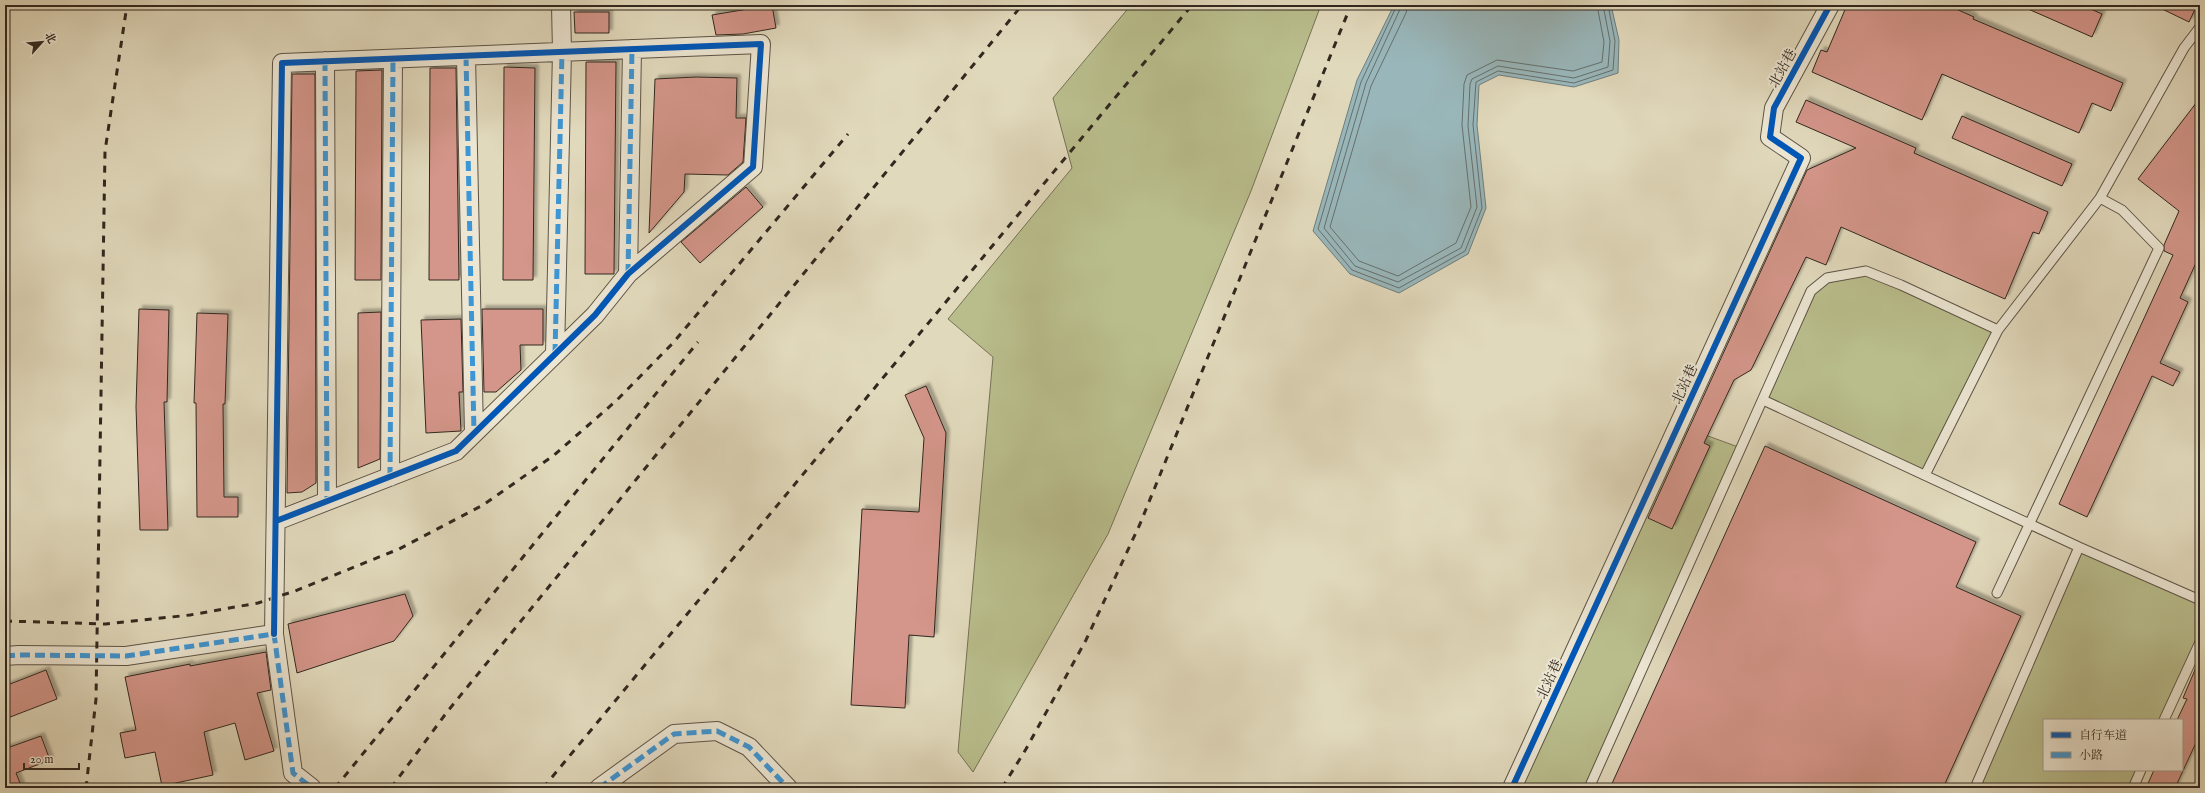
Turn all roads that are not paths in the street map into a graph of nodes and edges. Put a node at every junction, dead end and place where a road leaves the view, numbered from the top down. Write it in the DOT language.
graph roads {
  1 [pos="561,5"];
  2 [pos="1830,5"];
  3 [pos="2200,27"];
  4 [pos="632,49"];
  5 [pos="562,52"];
  6 [pos="466,56"];
  7 [pos="394,59"];
  8 [pos="325,61"];
  9 [pos="2100,198"];
  10 [pos="628,274"];
  11 [pos="1998,330"];
  12 [pos="555,354"];
  13 [pos="1763,400"];
  14 [pos="474,433"];
  15 [pos="1925,475"];
  16 [pos="390,477"];
  17 [pos="327,501"];
  18 [pos="276,521"];
  19 [pos="2030,524"];
  20 [pos="2079,547"];
  21 [pos="1997,593"];
  22 [pos="2200,600"];
  23 [pos="274,634"];
  24 [pos="2200,642"];
  25 [pos="5,656"];
  26 [pos="2164,719"];
  27 [pos="2141,771"];
  28 [pos="312,788"];
  29 [pos="599,788"];
  30 [pos="788,788"];
  31 [pos="1512,788"];
  32 [pos="1589,788"];
  33 [pos="1975,788"];
  34 [pos="2133,788"];
  1 -- 5 [label="street"];
  2 -- 31 [label="street, 北站巷"];
  3 -- 9 [label="lane"];
  4 -- 5 [label="street"];
  4 -- 10 [label="street"];
  4 -- 10 [label="street"];
  5 -- 6 [label="street"];
  5 -- 12 [label="street"];
  6 -- 7 [label="street"];
  6 -- 14 [label="street"];
  7 -- 8 [label="street"];
  7 -- 16 [label="street"];
  8 -- 17 [label="street"];
  8 -- 18 [label="street"];
  9 -- 11 [label="lane"];
  9 -- 19 [label="lane"];
  10 -- 12 [label="street"];
  11 -- 13 [label="lane"];
  11 -- 15 [label="lane"];
  12 -- 14 [label="street"];
  13 -- 15 [label="lane"];
  13 -- 32 [label="lane"];
  14 -- 16 [label="street"];
  15 -- 19 [label="lane"];
  16 -- 17 [label="street"];
  17 -- 18 [label="street"];
  18 -- 23 [label="street"];
  19 -- 20 [label="lane"];
  19 -- 21 [label="lane"];
  20 -- 22 [label="lane"];
  20 -- 33 [label="lane"];
  23 -- 25 [label="street"];
  23 -- 28 [label="street"];
  24 -- 26 [label="lane"];
  27 -- 34 [label="lane"];
  29 -- 30 [label="street"];
}
